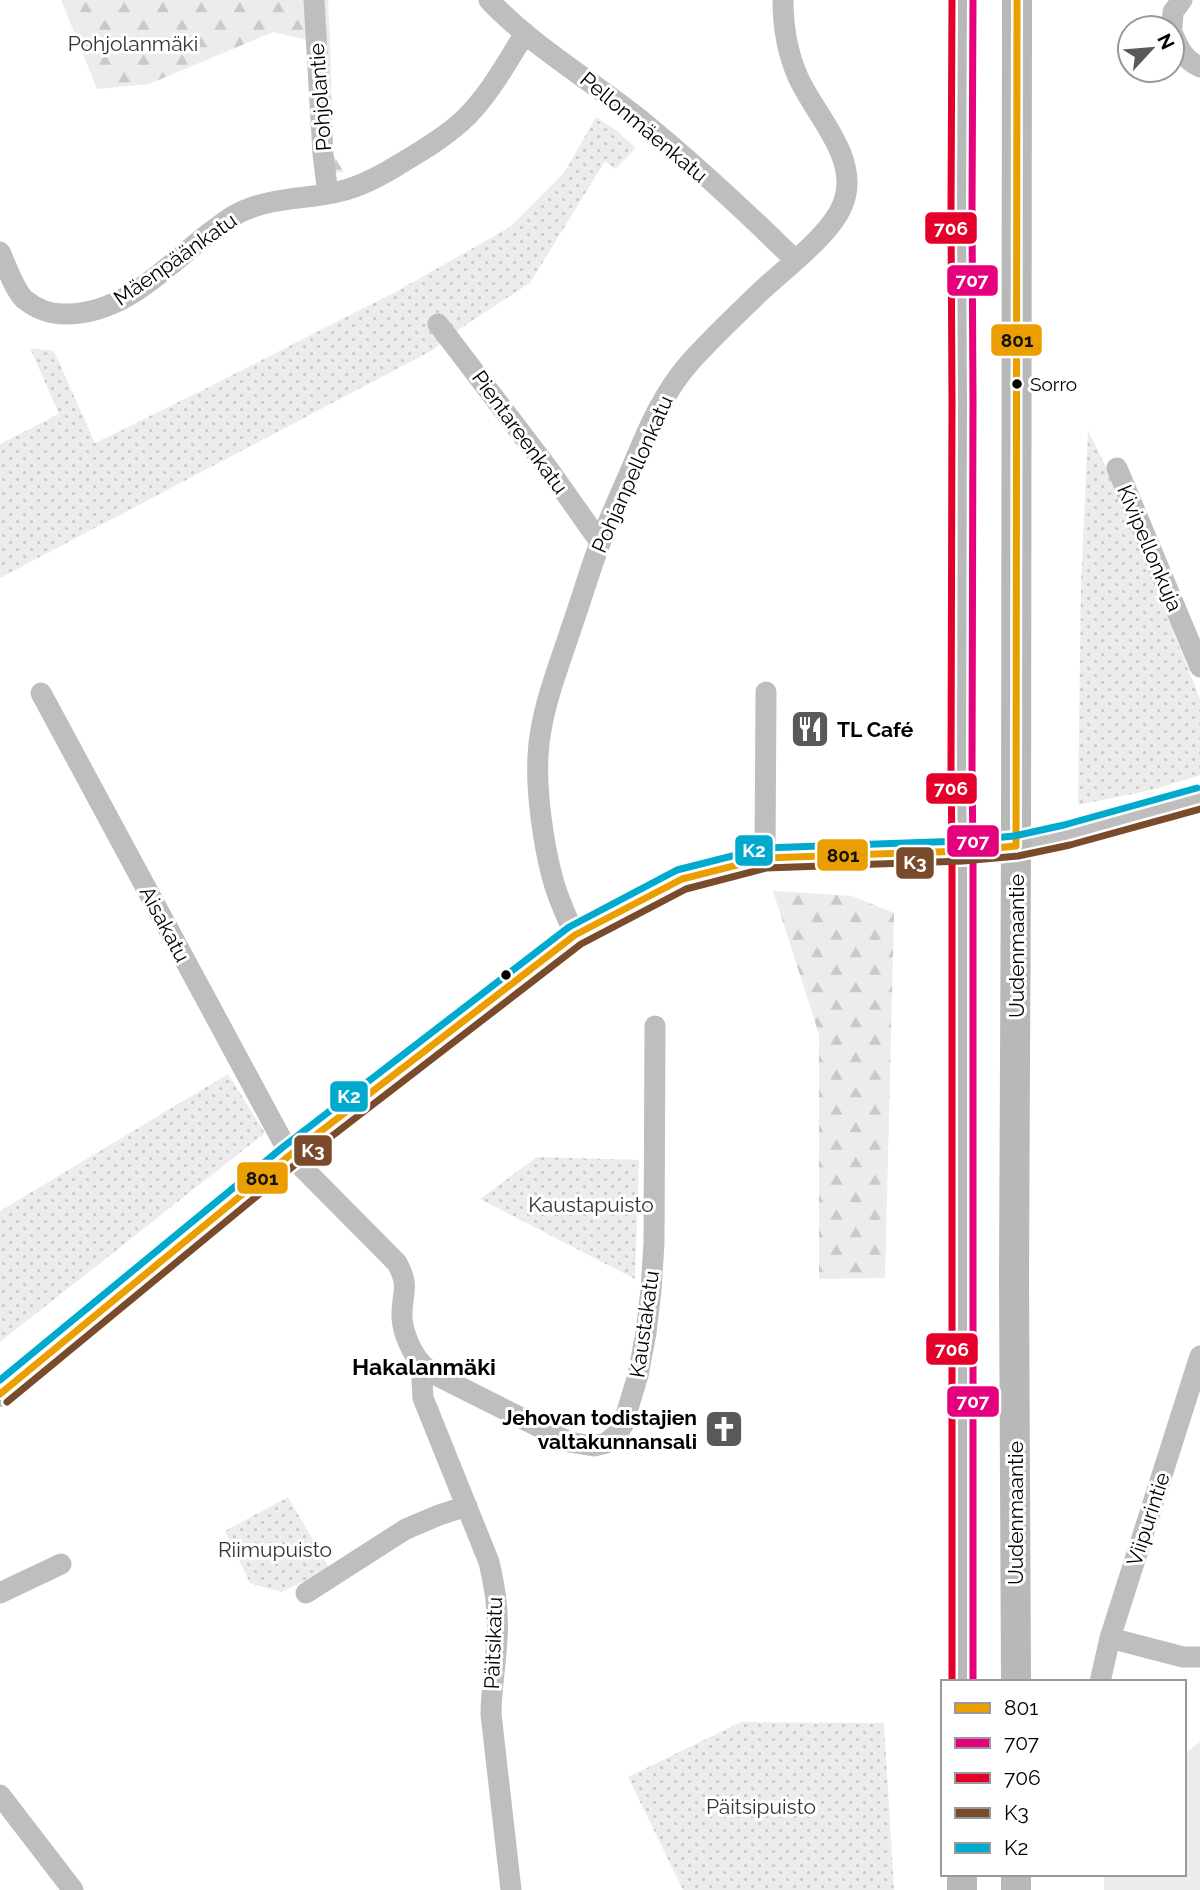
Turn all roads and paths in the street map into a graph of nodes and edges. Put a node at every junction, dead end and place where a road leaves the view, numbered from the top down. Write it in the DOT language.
graph roads {
  1 [pos="314,0"];
  2 [pos="489,0"];
  3 [pos="783,0"];
  4 [pos="963,0"];
  5 [pos="1017,0"];
  6 [pos="526,33"];
  7 [pos="1186,57"];
  8 [pos="1200,68"];
  9 [pos="328,194"];
  10 [pos="0,252"];
  11 [pos="795,260"];
  12 [pos="439,324"];
  13 [pos="1116,468"];
  14 [pos="600,542"];
  15 [pos="1200,667"];
  16 [pos="766,692"];
  17 [pos="41,694"];
  18 [pos="1200,798"];
  19 [pos="1016,846"];
  20 [pos="963,851"];
  21 [pos="765,858"];
  22 [pos="575,935"];
  23 [pos="655,1026"];
  24 [pos="290,1155"];
  25 [pos="1200,1356"];
  26 [pos="424,1366"];
  27 [pos="0,1394"];
  28 [pos="467,1506"];
  29 [pos="61,1564"];
  30 [pos="306,1592"];
  31 [pos="0,1593"];
  32 [pos="1110,1638"];
  33 [pos="1200,1657"];
  34 [pos="962,1680"];
  35 [pos="1016,1680"];
  36 [pos="1100,1680"];
  37 [pos="0,1795"];
  38 [pos="73,1890"];
  39 [pos="511,1890"];
  1 -- 9 [label="street, Pohjolantie"];
  2 -- 6 [label="street, Pellonmäenkatu"];
  3 -- 11 [label="street, Pohjanpellonkatu"];
  4 -- 20 [label="main road"];
  5 -- 19 [label="main road, Uudenmaantie"];
  6 -- 9 [label="street, Mäenpäänkatu"];
  6 -- 11 [label="street, Pellonmäenkatu"];
  7 -- 8 [label="street"];
  9 -- 10 [label="street, Mäenpäänkatu"];
  11 -- 14 [label="street, Pohjanpellonkatu"];
  12 -- 14 [label="street, Pientareenkatu"];
  13 -- 15 [label="street, Kivipellonkuja"];
  14 -- 22 [label="street, Pohjanpellonkatu"];
  16 -- 21 [label="street"];
  17 -- 24 [label="street, Aisakatu"];
  18 -- 19 [label="street"];
  19 -- 20 [label="street"];
  19 -- 35 [label="main road, Uudenmaantie"];
  20 -- 21 [label="street"];
  20 -- 34 [label="main road"];
  21 -- 22 [label="street"];
  22 -- 24 [label="street"];
  23 -- 26 [label="street, Kaustakatu"];
  24 -- 26 [label="street"];
  24 -- 27 [label="street"];
  25 -- 32 [label="street, Viipurintie"];
  26 -- 28 [label="street, Päitsikatu"];
  28 -- 30 [label="street"];
  28 -- 39 [label="street, Päitsikatu"];
  29 -- 31 [label="street"];
  32 -- 33 [label="street"];
  32 -- 36 [label="street, Viipurintie"];
  37 -- 38 [label="street"];
}
